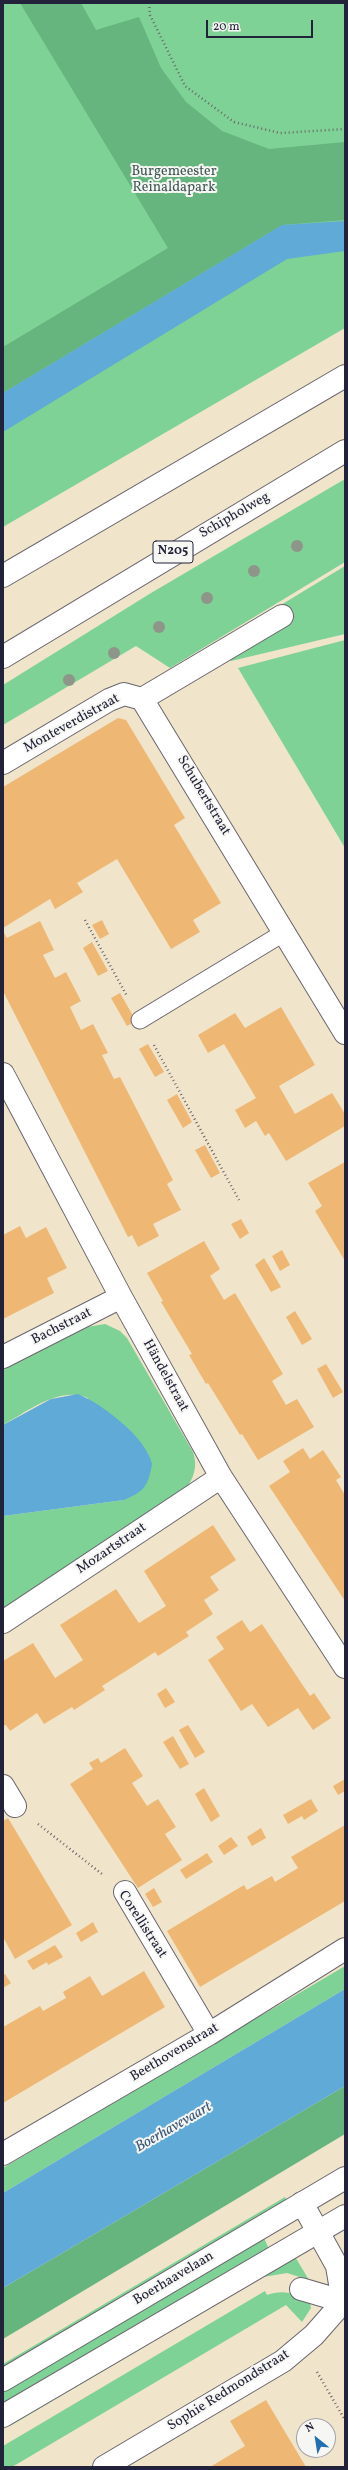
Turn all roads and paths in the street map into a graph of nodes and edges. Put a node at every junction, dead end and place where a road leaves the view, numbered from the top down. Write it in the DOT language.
graph roads {
  1 [pos="149,3"];
  2 [pos="345,129"];
  3 [pos="345,376"];
  4 [pos="345,451"];
  5 [pos="3,576"];
  6 [pos="282,616"];
  7 [pos="3,657"];
  8 [pos="142,698"];
  9 [pos="3,763"];
  10 [pos="85,920"];
  11 [pos="285,932"];
  12 [pos="140,1020"];
  13 [pos="345,1033"];
  14 [pos="3,1074"];
  15 [pos="239,1200"];
  16 [pos="121,1296"];
  17 [pos="3,1357"];
  18 [pos="221,1477"];
  19 [pos="3,1622"];
  20 [pos="345,1667"];
  21 [pos="3,1786"];
  22 [pos="15,1806"];
  23 [pos="125,1892"];
  24 [pos="345,1949"];
  25 [pos="209,2034"];
  26 [pos="3,2154"];
  27 [pos="345,2178"];
  28 [pos="302,2203"];
  29 [pos="345,2216"];
  30 [pos="318,2231"];
  31 [pos="301,2289"];
  32 [pos="344,2302"];
  33 [pos="301,2346"];
  34 [pos="3,2380"];
  35 [pos="3,2416"];
  36 [pos="345,2420"];
  37 [pos="104,2467"];
  1 -- 2 [label="path"];
  3 -- 5 [label="main road"];
  4 -- 7 [label="main road, Schipholweg / N205"];
  6 -- 8 [label="main road"];
  8 -- 9 [label="main road, Monteverdistraat"];
  8 -- 11 [label="main road, Schubertstraat"];
  10 -- 12 [label="path"];
  11 -- 12 [label="lane"];
  11 -- 13 [label="main road, Schubertstraat"];
  12 -- 15 [label="path"];
  14 -- 16 [label="main road, Händelstraat"];
  16 -- 17 [label="main road, Bachstraat"];
  16 -- 18 [label="main road, Händelstraat"];
  18 -- 19 [label="main road, Mozartstraat"];
  18 -- 20 [label="main road, Händelstraat"];
  21 -- 22 [label="main road"];
  22 -- 23 [label="path, Corellistraat"];
  23 -- 25 [label="main road, Corellistraat"];
  24 -- 25 [label="main road, Beethovenstraat"];
  25 -- 26 [label="main road, Beethovenstraat"];
  27 -- 28 [label="main road, Boerhaavelaan"];
  28 -- 30 [label="main road"];
  28 -- 34 [label="main road, Boerhaavelaan"];
  29 -- 30 [label="main road"];
  30 -- 32 [label="main road"];
  30 -- 35 [label="main road"];
  31 -- 32 [label="main road"];
  32 -- 33 [label="main road, Sophie Redmondstraat"];
  33 -- 36 [label="path"];
  33 -- 37 [label="main road, Sophie Redmondstraat"];
}
